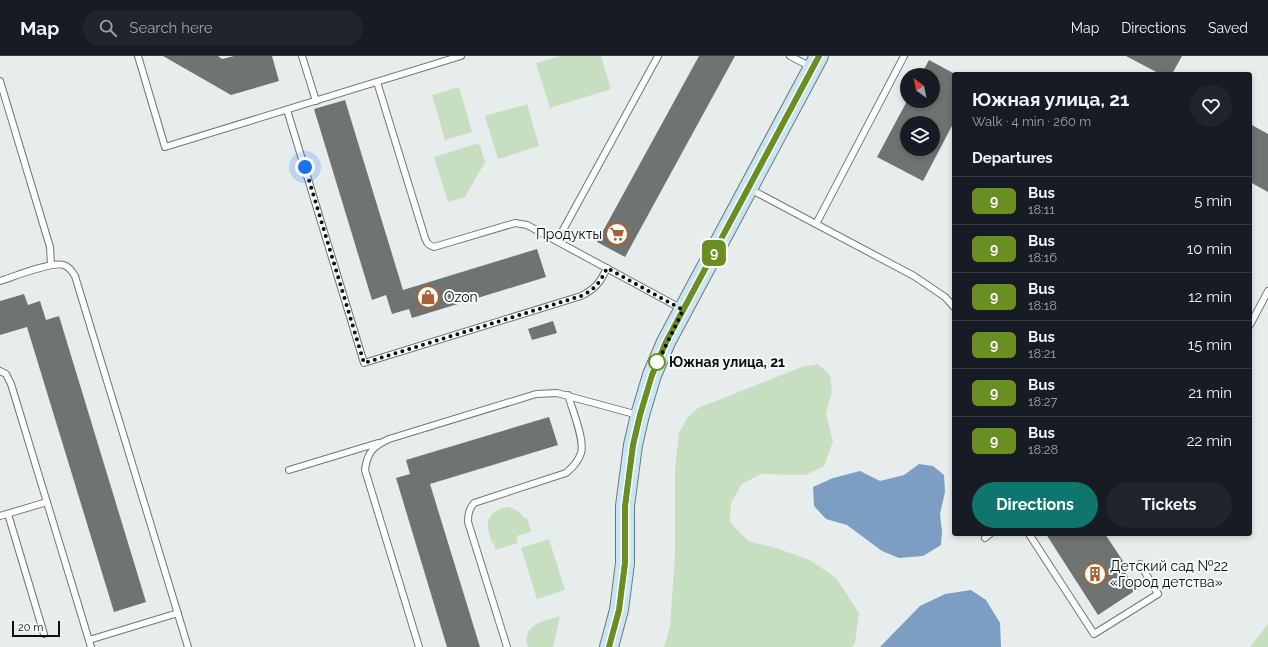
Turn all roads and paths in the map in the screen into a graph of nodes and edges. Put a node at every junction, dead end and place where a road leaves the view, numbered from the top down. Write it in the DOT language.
graph roads {
  1 [pos="138,56"];
  2 [pos="302,56"];
  3 [pos="462,56"];
  4 [pos="658,56"];
  5 [pos="790,56"];
  6 [pos="904,56"];
  7 [pos="443,59"];
  8 [pos="816,62"];
  9 [pos="0,81"];
  10 [pos="377,82"];
  11 [pos="316,101"];
  12 [pos="287,110"];
  13 [pos="749,189"];
  14 [pos="816,224"];
  15 [pos="557,241"];
  16 [pos="52,265"];
  17 [pos="607,268"];
  18 [pos="0,281"];
  19 [pos="1268,291"];
  20 [pos="952,305"];
  21 [pos="683,310"];
  22 [pos="1252,321"];
  23 [pos="0,371"];
  24 [pos="568,396"];
  25 [pos="640,415"];
  26 [pos="389,439"];
  27 [pos="288,470"];
  28 [pos="47,502"];
  29 [pos="8,514"];
  30 [pos="0,516"];
  31 [pos="1030,536"];
  32 [pos="1140,564"];
  33 [pos="178,613"];
  34 [pos="44,634"];
  35 [pos="89,640"];
  36 [pos="91,647"];
  37 [pos="188,647"];
  38 [pos="419,647"];
  39 [pos="507,647"];
  40 [pos="609,647"];
  1 -- 12 [label="lane"];
  2 -- 11 [label="lane"];
  3 -- 7 [label="lane"];
  4 -- 15 [label="lane"];
  5 -- 8 [label="lane"];
  6 -- 14 [label="lane"];
  7 -- 10 [label="lane"];
  8 -- 13 [label="street"];
  9 -- 16 [label="lane"];
  10 -- 11 [label="lane"];
  10 -- 15 [label="lane"];
  11 -- 12 [label="lane"];
  12 -- 17 [label="lane"];
  13 -- 14 [label="lane"];
  13 -- 21 [label="street"];
  14 -- 20 [label="lane"];
  15 -- 17 [label="lane"];
  16 -- 18 [label="lane"];
  16 -- 33 [label="lane"];
  17 -- 21 [label="lane"];
  19 -- 22 [label="lane"];
  21 -- 25 [label="street"];
  23 -- 28 [label="lane"];
  24 -- 25 [label="lane"];
  24 -- 26 [label="lane"];
  24 -- 39 [label="lane"];
  25 -- 40 [label="street"];
  26 -- 27 [label="lane"];
  26 -- 38 [label="lane"];
  28 -- 29 [label="lane"];
  28 -- 35 [label="lane"];
  29 -- 30 [label="lane"];
  29 -- 34 [label="lane"];
  31 -- 32 [label="lane"];
  33 -- 35 [label="lane"];
  33 -- 37 [label="lane"];
  35 -- 36 [label="lane"];
}
